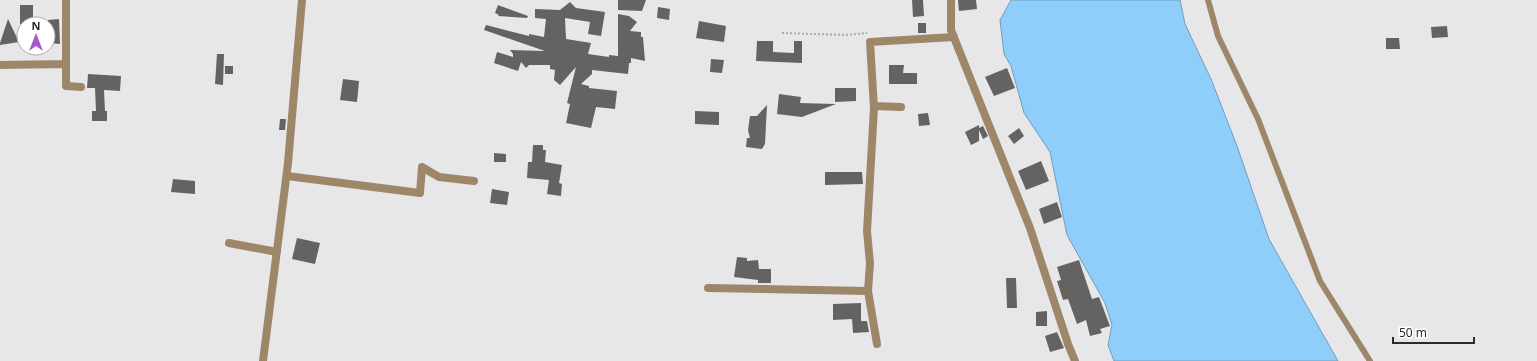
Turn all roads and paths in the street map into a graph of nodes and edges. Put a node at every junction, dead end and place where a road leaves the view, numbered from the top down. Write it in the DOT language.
graph roads {
  1 [pos="66,0"];
  2 [pos="302,0"];
  3 [pos="951,0"];
  4 [pos="1208,0"];
  5 [pos="782,33"];
  6 [pos="954,37"];
  7 [pos="870,42"];
  8 [pos="66,64"];
  9 [pos="0,65"];
  10 [pos="81,87"];
  11 [pos="874,106"];
  12 [pos="900,107"];
  13 [pos="287,176"];
  14 [pos="474,181"];
  15 [pos="229,243"];
  16 [pos="277,252"];
  17 [pos="708,288"];
  18 [pos="868,291"];
  19 [pos="877,344"];
  20 [pos="263,361"];
  21 [pos="1075,361"];
  22 [pos="1370,361"];
  1 -- 8 [label="street"];
  2 -- 13 [label="street"];
  3 -- 6 [label="street"];
  4 -- 22 [label="lane"];
  5 -- 7 [label="path"];
  6 -- 7 [label="street"];
  6 -- 21 [label="street"];
  7 -- 11 [label="street"];
  8 -- 9 [label="street"];
  8 -- 10 [label="street"];
  11 -- 12 [label="street"];
  11 -- 18 [label="street"];
  13 -- 14 [label="street"];
  13 -- 16 [label="street"];
  15 -- 16 [label="street"];
  16 -- 20 [label="street"];
  17 -- 18 [label="street"];
  18 -- 19 [label="street"];
}
